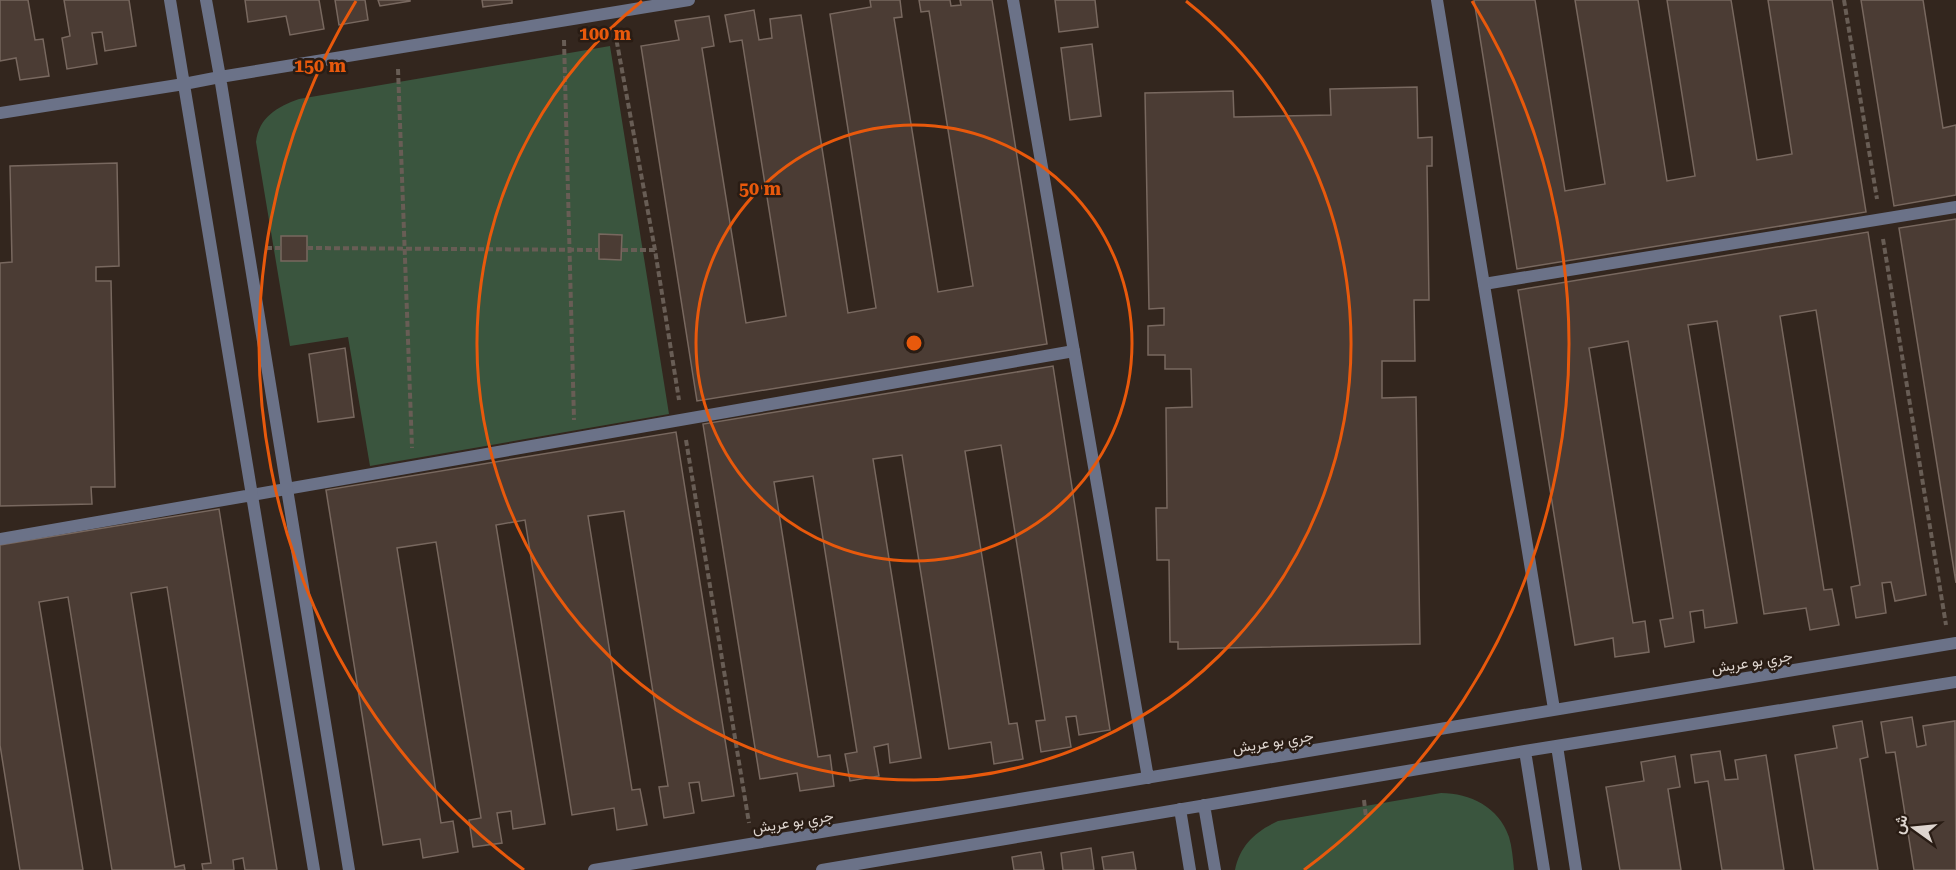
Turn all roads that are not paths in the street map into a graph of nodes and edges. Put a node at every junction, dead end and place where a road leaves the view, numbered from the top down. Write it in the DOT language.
graph roads {
  1 [pos="170,0"];
  2 [pos="206,0"];
  3 [pos="689,0"];
  4 [pos="1013,0"];
  5 [pos="1437,0"];
  6 [pos="220,77"];
  7 [pos="184,84"];
  8 [pos="0,113"];
  9 [pos="1956,207"];
  10 [pos="1484,284"];
  11 [pos="1074,351"];
  12 [pos="287,489"];
  13 [pos="252,495"];
  14 [pos="0,539"];
  15 [pos="1952,644"];
  16 [pos="1956,682"];
  17 [pos="1554,709"];
  18 [pos="1557,746"];
  19 [pos="1525,752"];
  20 [pos="1148,778"];
  21 [pos="1204,805"];
  22 [pos="1180,809"];
  23 [pos="315,870"];
  24 [pos="348,870"];
  25 [pos="594,870"];
  26 [pos="822,870"];
  27 [pos="1190,870"];
  28 [pos="1215,870"];
  29 [pos="1544,870"];
  30 [pos="1576,870"];
  1 -- 7 [label="street"];
  2 -- 6 [label="street"];
  3 -- 6 [label="street"];
  4 -- 11 [label="street"];
  5 -- 10 [label="street"];
  6 -- 7 [label="street"];
  6 -- 12 [label="street"];
  7 -- 8 [label="street"];
  7 -- 13 [label="street"];
  9 -- 10 [label="street"];
  10 -- 17 [label="street"];
  11 -- 12 [label="street"];
  11 -- 20 [label="street"];
  12 -- 13 [label="street"];
  12 -- 24 [label="street"];
  13 -- 14 [label="street"];
  13 -- 23 [label="street"];
  15 -- 17 [label="street, جري بو عريش"];
  16 -- 18 [label="street"];
  17 -- 20 [label="street, جري بو عريش"];
  18 -- 19 [label="street"];
  18 -- 30 [label="street"];
  19 -- 21 [label="street"];
  19 -- 29 [label="street"];
  20 -- 25 [label="street, جري بو عريش"];
  21 -- 22 [label="street"];
  21 -- 28 [label="street"];
  22 -- 26 [label="street"];
  22 -- 27 [label="street"];
}
